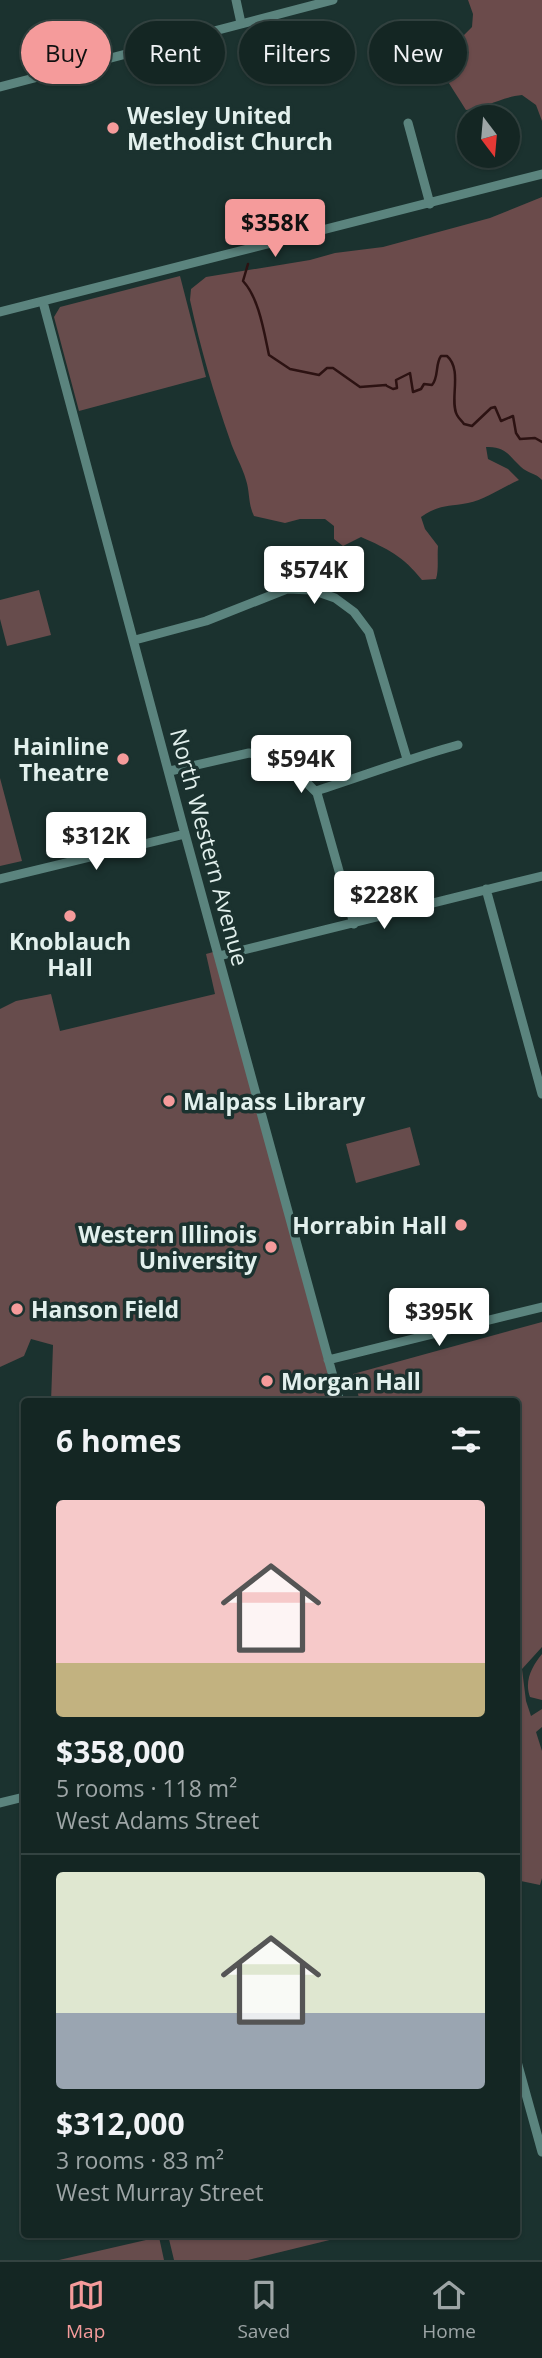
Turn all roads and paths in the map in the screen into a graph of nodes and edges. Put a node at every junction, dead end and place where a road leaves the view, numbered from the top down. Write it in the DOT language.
graph roads {
  1 [pos="236,0"];
  2 [pos="333,0"];
  3 [pos="241,21"];
  4 [pos="250,21"];
  5 [pos="239,24"];
  6 [pos="1,84"];
  7 [pos="408,123"];
  8 [pos="542,174"];
  9 [pos="430,204"];
  10 [pos="43,302"];
  11 [pos="0,312"];
  12 [pos="135,640"];
  13 [pos="458,745"];
  14 [pos="407,759"];
  15 [pos="170,771"];
  16 [pos="316,790"];
  17 [pos="185,834"];
  18 [pos="542,876"];
  19 [pos="0,880"];
  20 [pos="486,890"];
  21 [pos="354,924"];
  22 [pos="219,956"];
  23 [pos="542,1094"];
  24 [pos="542,1307"];
  25 [pos="328,1360"];
  26 [pos="339,1398"];
  27 [pos="21,1798"];
  28 [pos="0,1803"];
  29 [pos="520,2072"];
  30 [pos="542,2152"];
  1 -- 3 [label="street"];
  2 -- 4 [label="street"];
  5 -- 6 [label="street"];
  7 -- 9 [label="street"];
  8 -- 9 [label="street"];
  9 -- 10 [label="street"];
  10 -- 11 [label="street"];
  10 -- 12 [label="street, North Western Avenue"];
  12 -- 14 [label="street"];
  12 -- 15 [label="street, North Western Avenue"];
  13 -- 14 [label="street"];
  14 -- 16 [label="street"];
  15 -- 16 [label="street"];
  15 -- 17 [label="street, North Western Avenue"];
  16 -- 21 [label="street"];
  17 -- 19 [label="street"];
  17 -- 22 [label="street, North Western Avenue"];
  18 -- 20 [label="street"];
  20 -- 21 [label="street"];
  20 -- 23 [label="street"];
  21 -- 22 [label="street"];
  22 -- 25 [label="street, North Western Avenue"];
  24 -- 25 [label="street"];
  25 -- 26 [label="street, North Western Avenue"];
  27 -- 28 [label="street"];
  29 -- 30 [label="street"];
}
